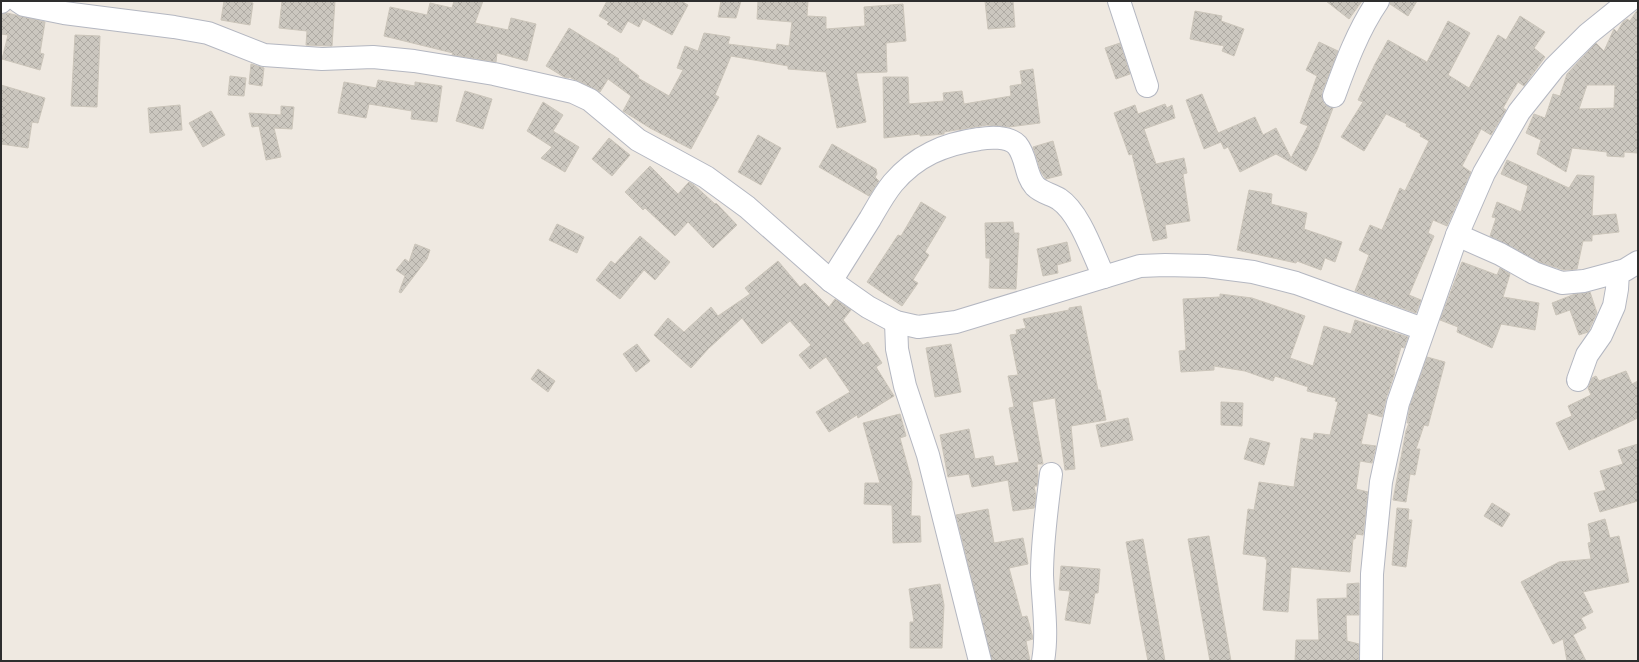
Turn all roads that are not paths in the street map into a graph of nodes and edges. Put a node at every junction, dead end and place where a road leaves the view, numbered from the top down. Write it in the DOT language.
graph roads {
  1 [pos="18,1"];
  2 [pos="1119,1"];
  3 [pos="1378,1"];
  4 [pos="1628,1"];
  5 [pos="1147,86"];
  6 [pos="1334,96"];
  7 [pos="1457,235"];
  8 [pos="1638,262"];
  9 [pos="1618,272"];
  10 [pos="1104,277"];
  11 [pos="831,281"];
  12 [pos="896,322"];
  13 [pos="1423,329"];
  14 [pos="1578,380"];
  15 [pos="1051,474"];
  16 [pos="980,661"];
  17 [pos="1043,661"];
  18 [pos="1372,661"];
  1 -- 11 [label="street"];
  2 -- 5 [label="street"];
  3 -- 6 [label="street"];
  4 -- 7 [label="street"];
  7 -- 9 [label="street"];
  7 -- 13 [label="street"];
  8 -- 9 [label="street"];
  9 -- 14 [label="street"];
  10 -- 11 [label="street"];
  10 -- 12 [label="street"];
  10 -- 13 [label="street"];
  11 -- 12 [label="street"];
  12 -- 16 [label="street"];
  13 -- 18 [label="street"];
  15 -- 17 [label="street"];
}
